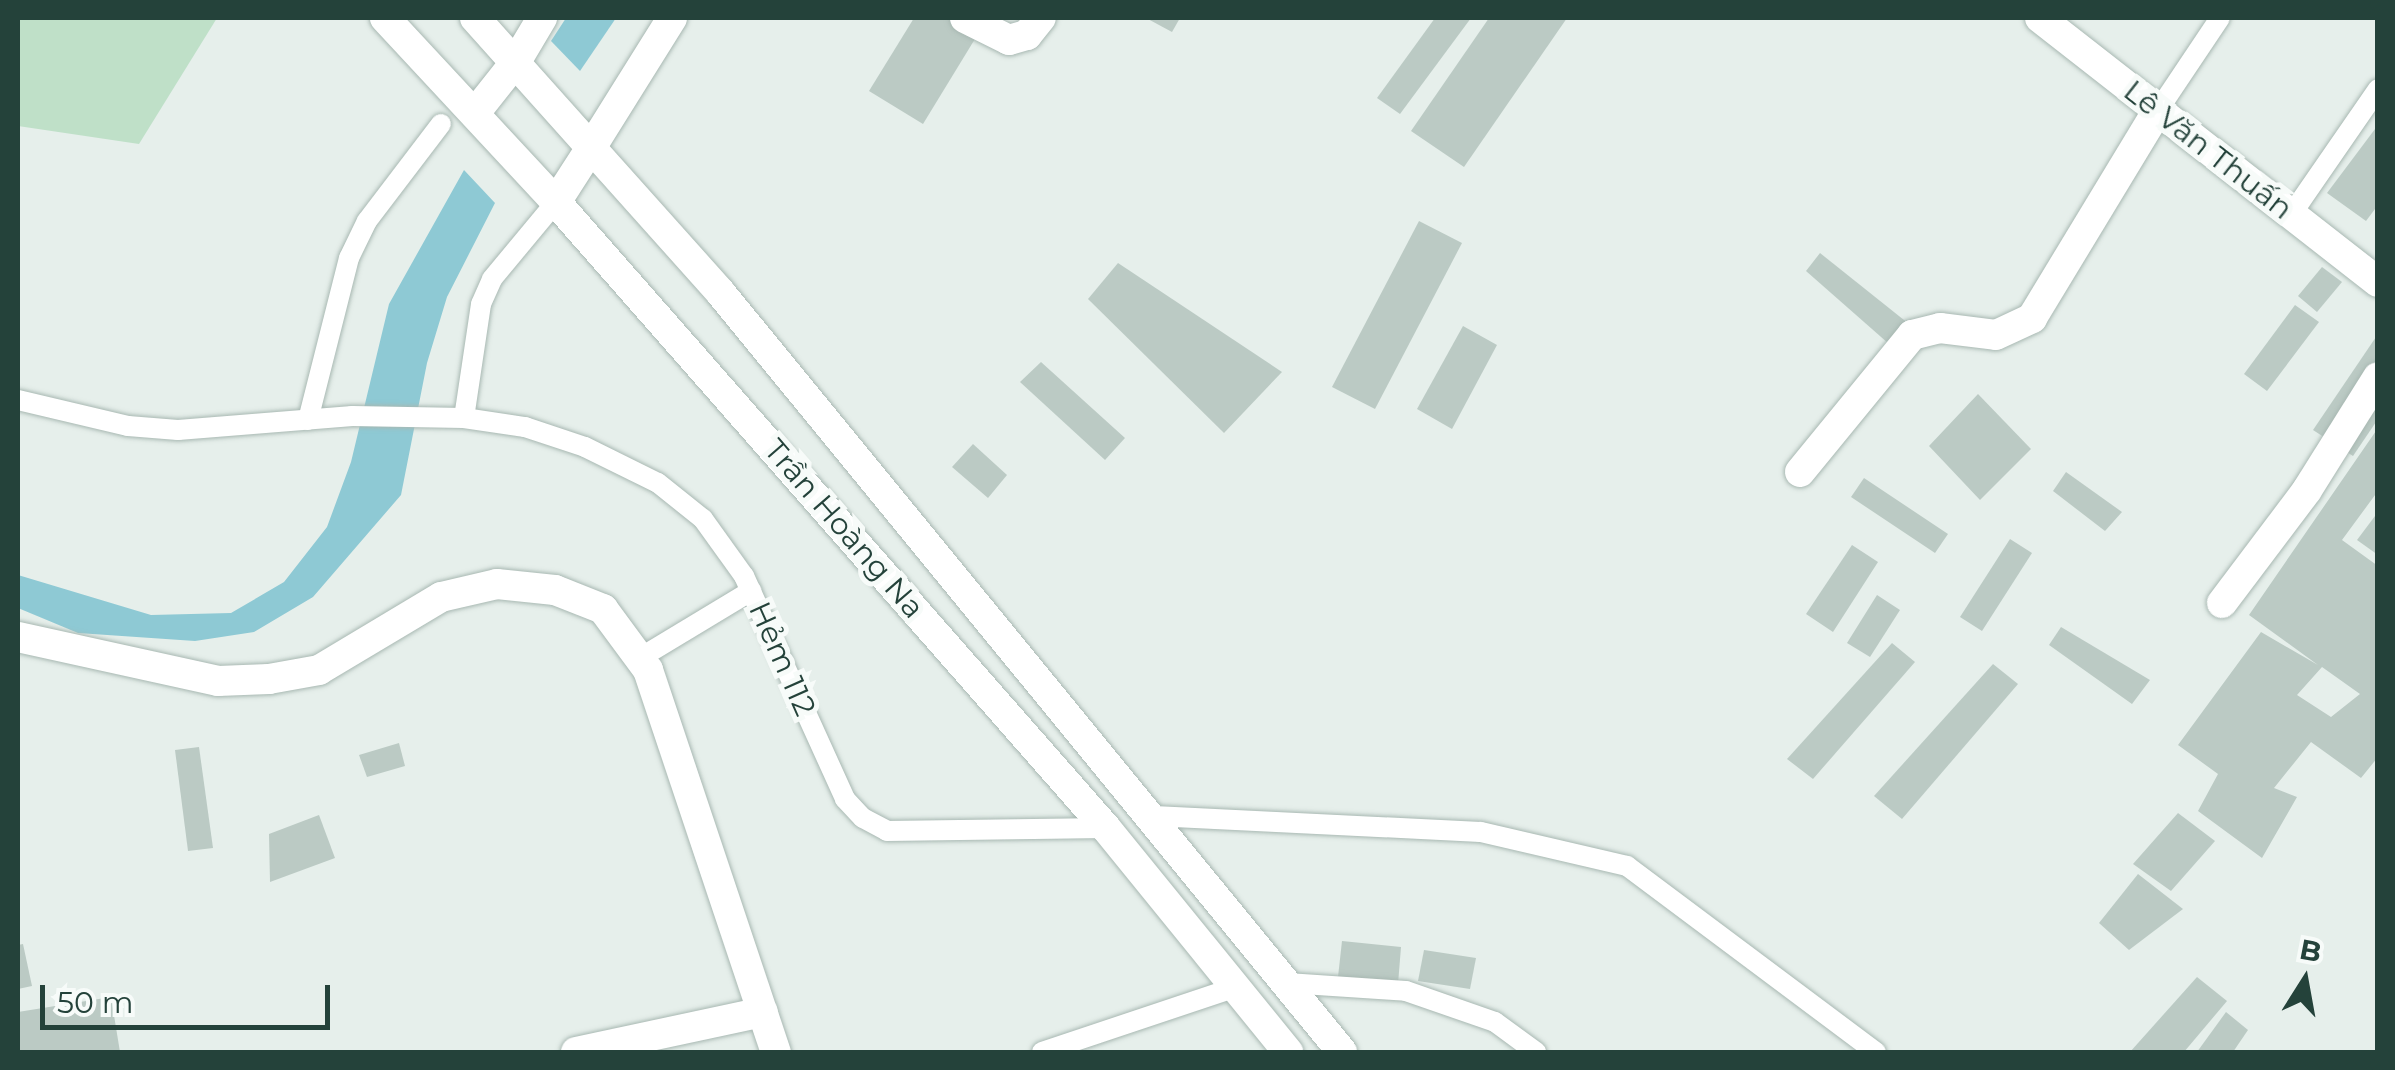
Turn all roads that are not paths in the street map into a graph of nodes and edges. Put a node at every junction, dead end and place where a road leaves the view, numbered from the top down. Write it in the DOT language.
graph roads {
  1 [pos="385,18"];
  2 [pos="475,18"];
  3 [pos="542,18"];
  4 [pos="672,18"];
  5 [pos="965,18"];
  6 [pos="1041,18"];
  7 [pos="2040,18"];
  8 [pos="2220,18"];
  9 [pos="516,60"];
  10 [pos="2378,90"];
  11 [pos="2157,112"];
  12 [pos="475,114"];
  13 [pos="440,124"];
  14 [pos="594,143"];
  15 [pos="556,202"];
  16 [pos="2291,214"];
  17 [pos="2378,282"];
  18 [pos="2378,377"];
  19 [pos="18,400"];
  20 [pos="464,418"];
  21 [pos="308,420"];
  22 [pos="1800,472"];
  23 [pos="752,591"];
  24 [pos="2222,603"];
  25 [pos="18,638"];
  26 [pos="640,658"];
  27 [pos="1154,816"];
  28 [pos="1106,828"];
  29 [pos="1287,983"];
  30 [pos="1236,987"];
  31 [pos="763,1012"];
  32 [pos="576,1052"];
  33 [pos="776,1052"];
  34 [pos="1042,1052"];
  35 [pos="1288,1052"];
  36 [pos="1342,1052"];
  37 [pos="1536,1052"];
  38 [pos="1876,1052"];
  1 -- 12 [label="main road, Trần Hoàng Na"];
  2 -- 9 [label="main road, Trần Hoàng Na"];
  3 -- 9 [label="main road"];
  4 -- 14 [label="main road"];
  5 -- 6 [label="main road"];
  7 -- 11 [label="main road, Lê Văn Thuấn"];
  8 -- 11 [label="lane"];
  9 -- 12 [label="main road"];
  9 -- 14 [label="main road, Trần Hoàng Na"];
  10 -- 16 [label="lane"];
  11 -- 16 [label="main road, Lê Văn Thuấn"];
  11 -- 22 [label="main road"];
  12 -- 15 [label="main road, Trần Hoàng Na"];
  13 -- 21 [label="lane"];
  14 -- 15 [label="main road"];
  14 -- 27 [label="main road, Trần Hoàng Na"];
  15 -- 20 [label="lane"];
  15 -- 28 [label="main road, Trần Hoàng Na"];
  16 -- 17 [label="main road, Lê Văn Thuấn"];
  18 -- 24 [label="main road"];
  19 -- 21 [label="lane, Hẻm 112"];
  20 -- 21 [label="lane, Hẻm 112"];
  20 -- 23 [label="lane, Hẻm 112"];
  23 -- 26 [label="lane"];
  23 -- 28 [label="lane, Hẻm 112"];
  25 -- 26 [label="main road"];
  26 -- 31 [label="main road"];
  27 -- 29 [label="main road, Trần Hoàng Na"];
  27 -- 38 [label="lane"];
  28 -- 30 [label="main road, Trần Hoàng Na"];
  29 -- 36 [label="main road, Trần Hoàng Na"];
  29 -- 37 [label="lane"];
  30 -- 34 [label="lane"];
  30 -- 35 [label="main road, Trần Hoàng Na"];
  31 -- 32 [label="main road"];
  31 -- 33 [label="main road"];
}
